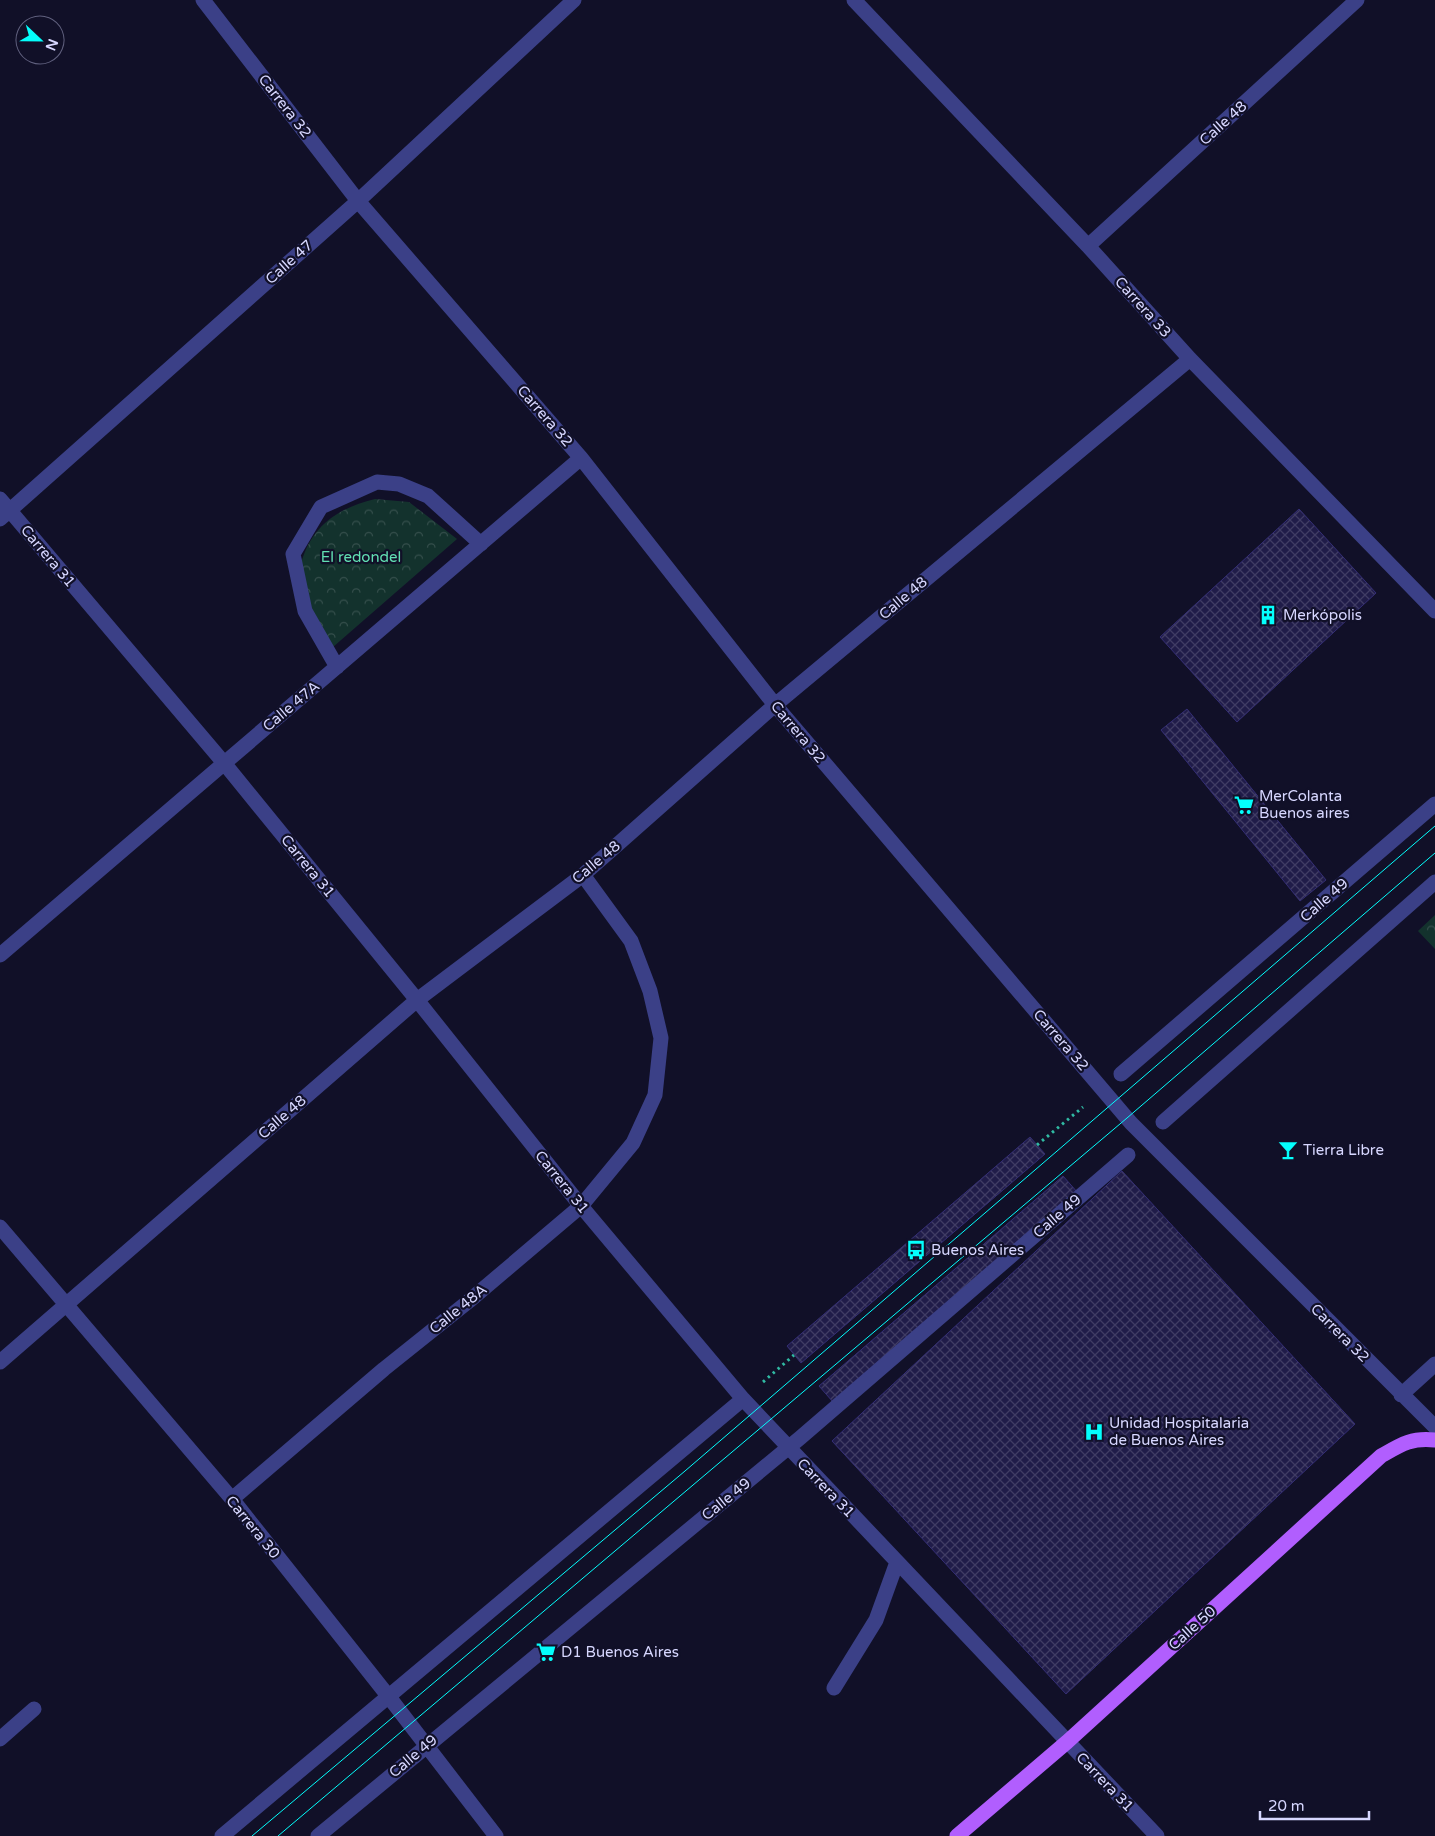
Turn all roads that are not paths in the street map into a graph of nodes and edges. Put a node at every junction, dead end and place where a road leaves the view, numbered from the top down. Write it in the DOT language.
graph roads {
  1 [pos="203,0"];
  2 [pos="574,0"];
  3 [pos="854,0"];
  4 [pos="1357,0"];
  5 [pos="358,200"];
  6 [pos="1088,246"];
  7 [pos="1190,359"];
  8 [pos="581,458"];
  9 [pos="3,510"];
  10 [pos="481,544"];
  11 [pos="1435,612"];
  12 [pos="338,667"];
  13 [pos="774,705"];
  14 [pos="224,763"];
  15 [pos="1435,804"];
  16 [pos="583,875"];
  17 [pos="1435,882"];
  18 [pos="0,955"];
  19 [pos="417,1000"];
  20 [pos="1121,1074"];
  21 [pos="1163,1122"];
  22 [pos="1128,1155"];
  23 [pos="581,1206"];
  24 [pos="0,1227"];
  25 [pos="67,1304"];
  26 [pos="0,1362"];
  27 [pos="1435,1364"];
  28 [pos="1401,1395"];
  29 [pos="742,1399"];
  30 [pos="1435,1427"];
  31 [pos="1435,1440"];
  32 [pos="788,1448"];
  33 [pos="232,1499"];
  34 [pos="897,1562"];
  35 [pos="834,1688"];
  36 [pos="389,1697"];
  37 [pos="34,1709"];
  38 [pos="0,1740"];
  39 [pos="1067,1742"];
  40 [pos="426,1746"];
  41 [pos="222,1836"];
  42 [pos="318,1836"];
  43 [pos="496,1836"];
  44 [pos="957,1836"];
  45 [pos="1156,1836"];
  1 -- 5 [label="street, Carrera 32"];
  2 -- 5 [label="street, Calle 47"];
  3 -- 6 [label="street, Carrera 33"];
  4 -- 6 [label="street, Calle 48"];
  5 -- 8 [label="street, Carrera 32"];
  5 -- 9 [label="street, Calle 47"];
  6 -- 7 [label="street, Carrera 33"];
  7 -- 11 [label="street, Carrera 33"];
  7 -- 13 [label="street, Calle 48"];
  8 -- 10 [label="street, Calle 47A"];
  8 -- 13 [label="street, Carrera 32"];
  9 -- 14 [label="street, Carrera 31"];
  10 -- 12 [label="street, Calle 47A"];
  10 -- 12 [label="street"];
  12 -- 14 [label="street, Calle 47A"];
  13 -- 16 [label="street, Calle 48"];
  13 -- 28 [label="street, Carrera 32"];
  14 -- 18 [label="street, Calle 47A"];
  14 -- 19 [label="street, Carrera 31"];
  15 -- 20 [label="street, Calle 49"];
  16 -- 19 [label="street, Calle 48"];
  16 -- 23 [label="street, Calle 48A"];
  17 -- 21 [label="street"];
  19 -- 23 [label="street, Carrera 31"];
  19 -- 25 [label="street, Calle 48"];
  22 -- 32 [label="street, Calle 49"];
  23 -- 29 [label="street, Carrera 31"];
  23 -- 33 [label="street, Calle 48A"];
  24 -- 25 [label="street, Carrera 30"];
  25 -- 26 [label="street, Calle 48"];
  25 -- 33 [label="street, Carrera 30"];
  27 -- 28 [label="street"];
  28 -- 30 [label="street, Carrera 32"];
  29 -- 32 [label="street, Carrera 31"];
  29 -- 36 [label="street"];
  31 -- 39 [label="main road, Calle 50"];
  32 -- 34 [label="street, Carrera 31"];
  32 -- 40 [label="street, Calle 49"];
  33 -- 36 [label="street, Carrera 30"];
  34 -- 35 [label="street"];
  34 -- 39 [label="street, Carrera 31"];
  36 -- 40 [label="street, Carrera 30"];
  36 -- 41 [label="street"];
  37 -- 38 [label="street"];
  39 -- 44 [label="main road, Calle 50"];
  39 -- 45 [label="street, Carrera 31"];
  40 -- 42 [label="street, Calle 49"];
  40 -- 43 [label="street, Carrera 30"];
}
